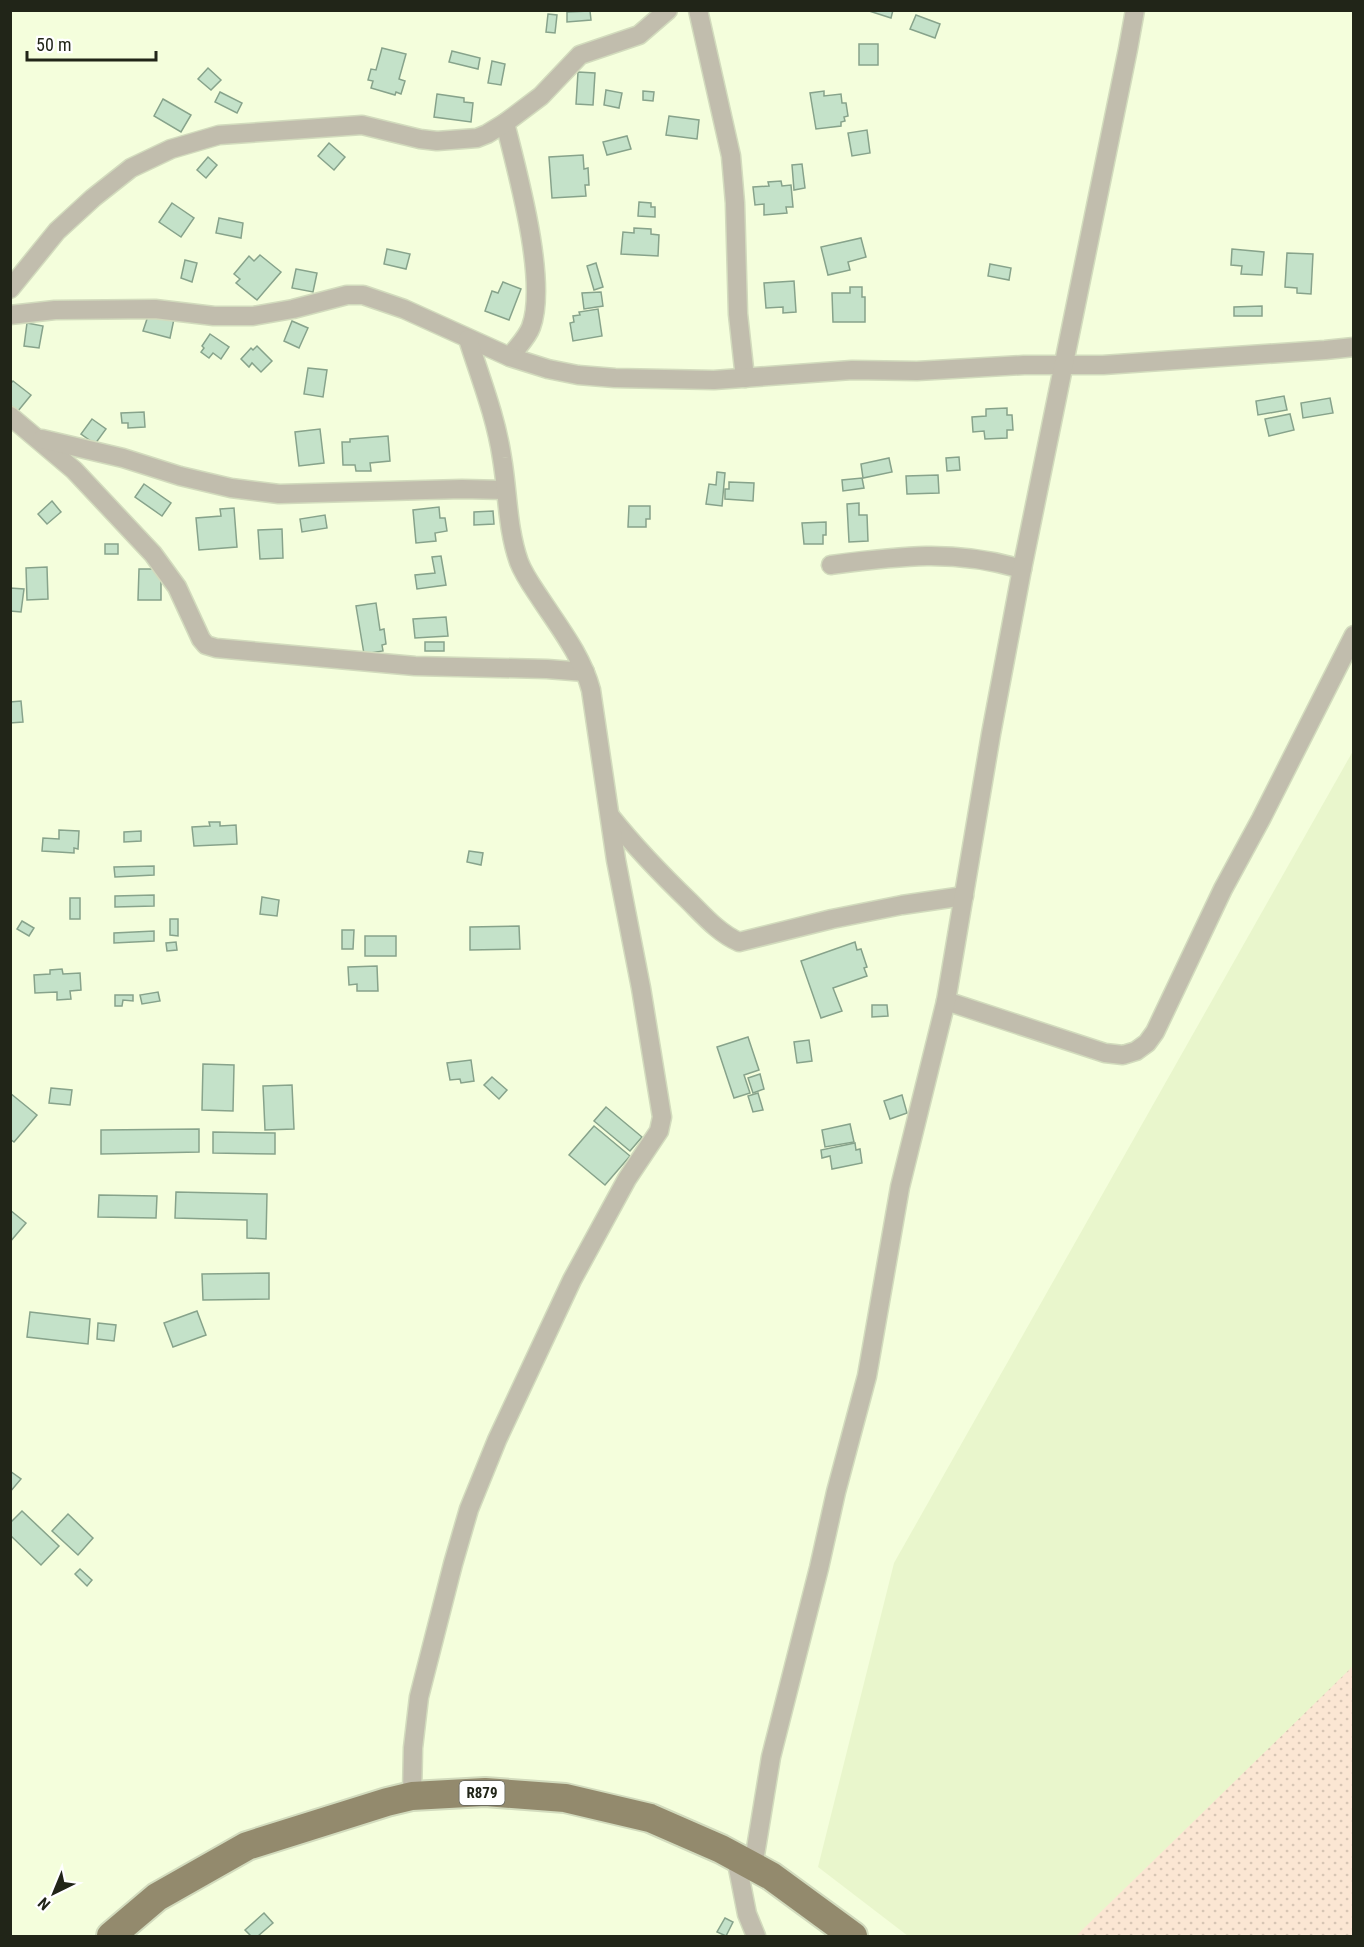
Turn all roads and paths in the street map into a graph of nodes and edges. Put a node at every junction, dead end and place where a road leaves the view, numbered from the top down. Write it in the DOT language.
graph roads {
  1 [pos="668,10"];
  2 [pos="698,10"];
  3 [pos="1134,10"];
  4 [pos="505,123"];
  5 [pos="10,290"];
  6 [pos="10,315"];
  7 [pos="468,339"];
  8 [pos="1353,346"];
  9 [pos="510,357"];
  10 [pos="1064,365"];
  11 [pos="745,378"];
  12 [pos="10,416"];
  13 [pos="38,438"];
  14 [pos="505,490"];
  15 [pos="831,565"];
  16 [pos="1022,569"];
  17 [pos="1353,635"];
  18 [pos="585,672"];
  19 [pos="611,816"];
  20 [pos="964,896"];
  21 [pos="946,1001"];
  22 [pos="412,1796"];
  23 [pos="745,1863"];
  24 [pos="111,1936"];
  25 [pos="756,1936"];
  26 [pos="853,1936"];
  1 -- 4 [label="street"];
  2 -- 11 [label="street"];
  3 -- 10 [label="street"];
  4 -- 5 [label="street"];
  4 -- 9 [label="street"];
  6 -- 7 [label="street"];
  7 -- 9 [label="street"];
  7 -- 14 [label="street"];
  8 -- 10 [label="street"];
  9 -- 11 [label="street"];
  10 -- 11 [label="street"];
  10 -- 16 [label="street"];
  12 -- 13 [label="street"];
  13 -- 14 [label="street"];
  13 -- 18 [label="street"];
  14 -- 18 [label="street"];
  15 -- 16 [label="street"];
  16 -- 20 [label="street"];
  17 -- 21 [label="street"];
  18 -- 19 [label="street"];
  19 -- 20 [label="street"];
  19 -- 22 [label="street"];
  20 -- 21 [label="street"];
  21 -- 23 [label="street"];
  22 -- 23 [label="main road, R879"];
  22 -- 24 [label="main road, R879"];
  23 -- 25 [label="street"];
  23 -- 26 [label="main road, R879"];
}
